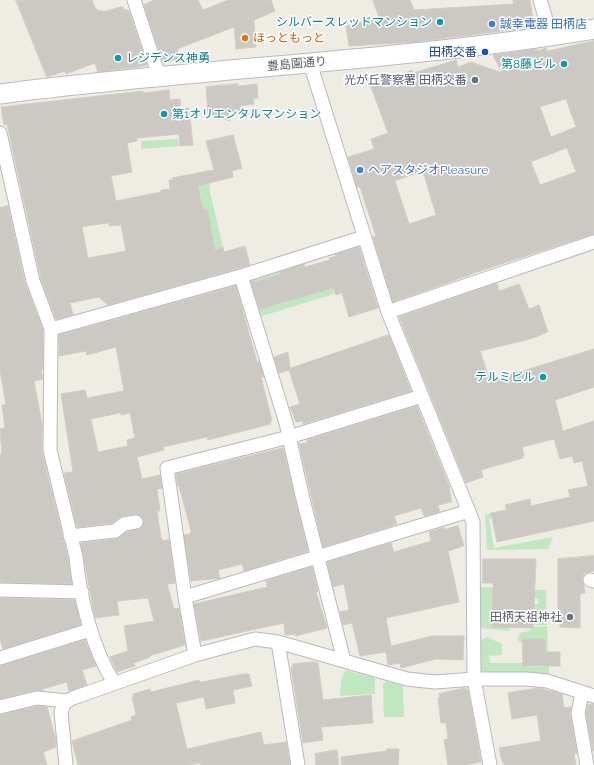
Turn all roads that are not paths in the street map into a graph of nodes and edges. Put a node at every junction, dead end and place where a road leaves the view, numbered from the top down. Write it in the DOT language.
graph roads {
  1 [pos="134,0"];
  2 [pos="540,0"];
  3 [pos="594,29"];
  4 [pos="551,36"];
  5 [pos="310,63"];
  6 [pos="159,76"];
  7 [pos="0,94"];
  8 [pos="0,133"];
  9 [pos="364,237"];
  10 [pos="594,242"];
  11 [pos="241,276"];
  12 [pos="388,312"];
  13 [pos="51,329"];
  14 [pos="422,396"];
  15 [pos="288,437"];
  16 [pos="468,511"];
  17 [pos="136,522"];
  18 [pos="70,536"];
  19 [pos="318,558"];
  20 [pos="0,590"];
  21 [pos="82,592"];
  22 [pos="185,597"];
  23 [pos="90,630"];
  24 [pos="278,642"];
  25 [pos="195,655"];
  26 [pos="0,658"];
  27 [pos="344,661"];
  28 [pos="474,679"];
  29 [pos="114,683"];
  30 [pos="588,695"];
  31 [pos="68,701"];
  32 [pos="0,707"];
  33 [pos="66,765"];
  34 [pos="298,765"];
  35 [pos="490,765"];
  36 [pos="587,765"];
  1 -- 6 [label="street"];
  2 -- 4 [label="street"];
  3 -- 4 [label="street, 豊島園通り"];
  4 -- 5 [label="street, 豊島園通り"];
  5 -- 6 [label="street, 豊島園通り"];
  5 -- 9 [label="street"];
  6 -- 7 [label="street, 豊島園通り"];
  8 -- 13 [label="street"];
  9 -- 11 [label="street"];
  9 -- 12 [label="street"];
  10 -- 12 [label="street"];
  11 -- 13 [label="street"];
  11 -- 15 [label="street"];
  12 -- 14 [label="street"];
  13 -- 18 [label="street"];
  14 -- 15 [label="street"];
  14 -- 16 [label="street"];
  15 -- 19 [label="street"];
  15 -- 22 [label="street"];
  16 -- 19 [label="street"];
  16 -- 28 [label="street"];
  17 -- 18 [label="street"];
  18 -- 21 [label="street"];
  19 -- 22 [label="street"];
  19 -- 27 [label="street"];
  20 -- 21 [label="street"];
  21 -- 23 [label="street"];
  22 -- 25 [label="street"];
  23 -- 26 [label="street"];
  23 -- 29 [label="street"];
  24 -- 25 [label="street"];
  24 -- 27 [label="street"];
  24 -- 34 [label="street"];
  25 -- 29 [label="street"];
  27 -- 28 [label="street"];
  28 -- 30 [label="street"];
  28 -- 35 [label="street"];
  29 -- 31 [label="street"];
  30 -- 36 [label="street"];
  31 -- 32 [label="street"];
  31 -- 33 [label="street"];
}
